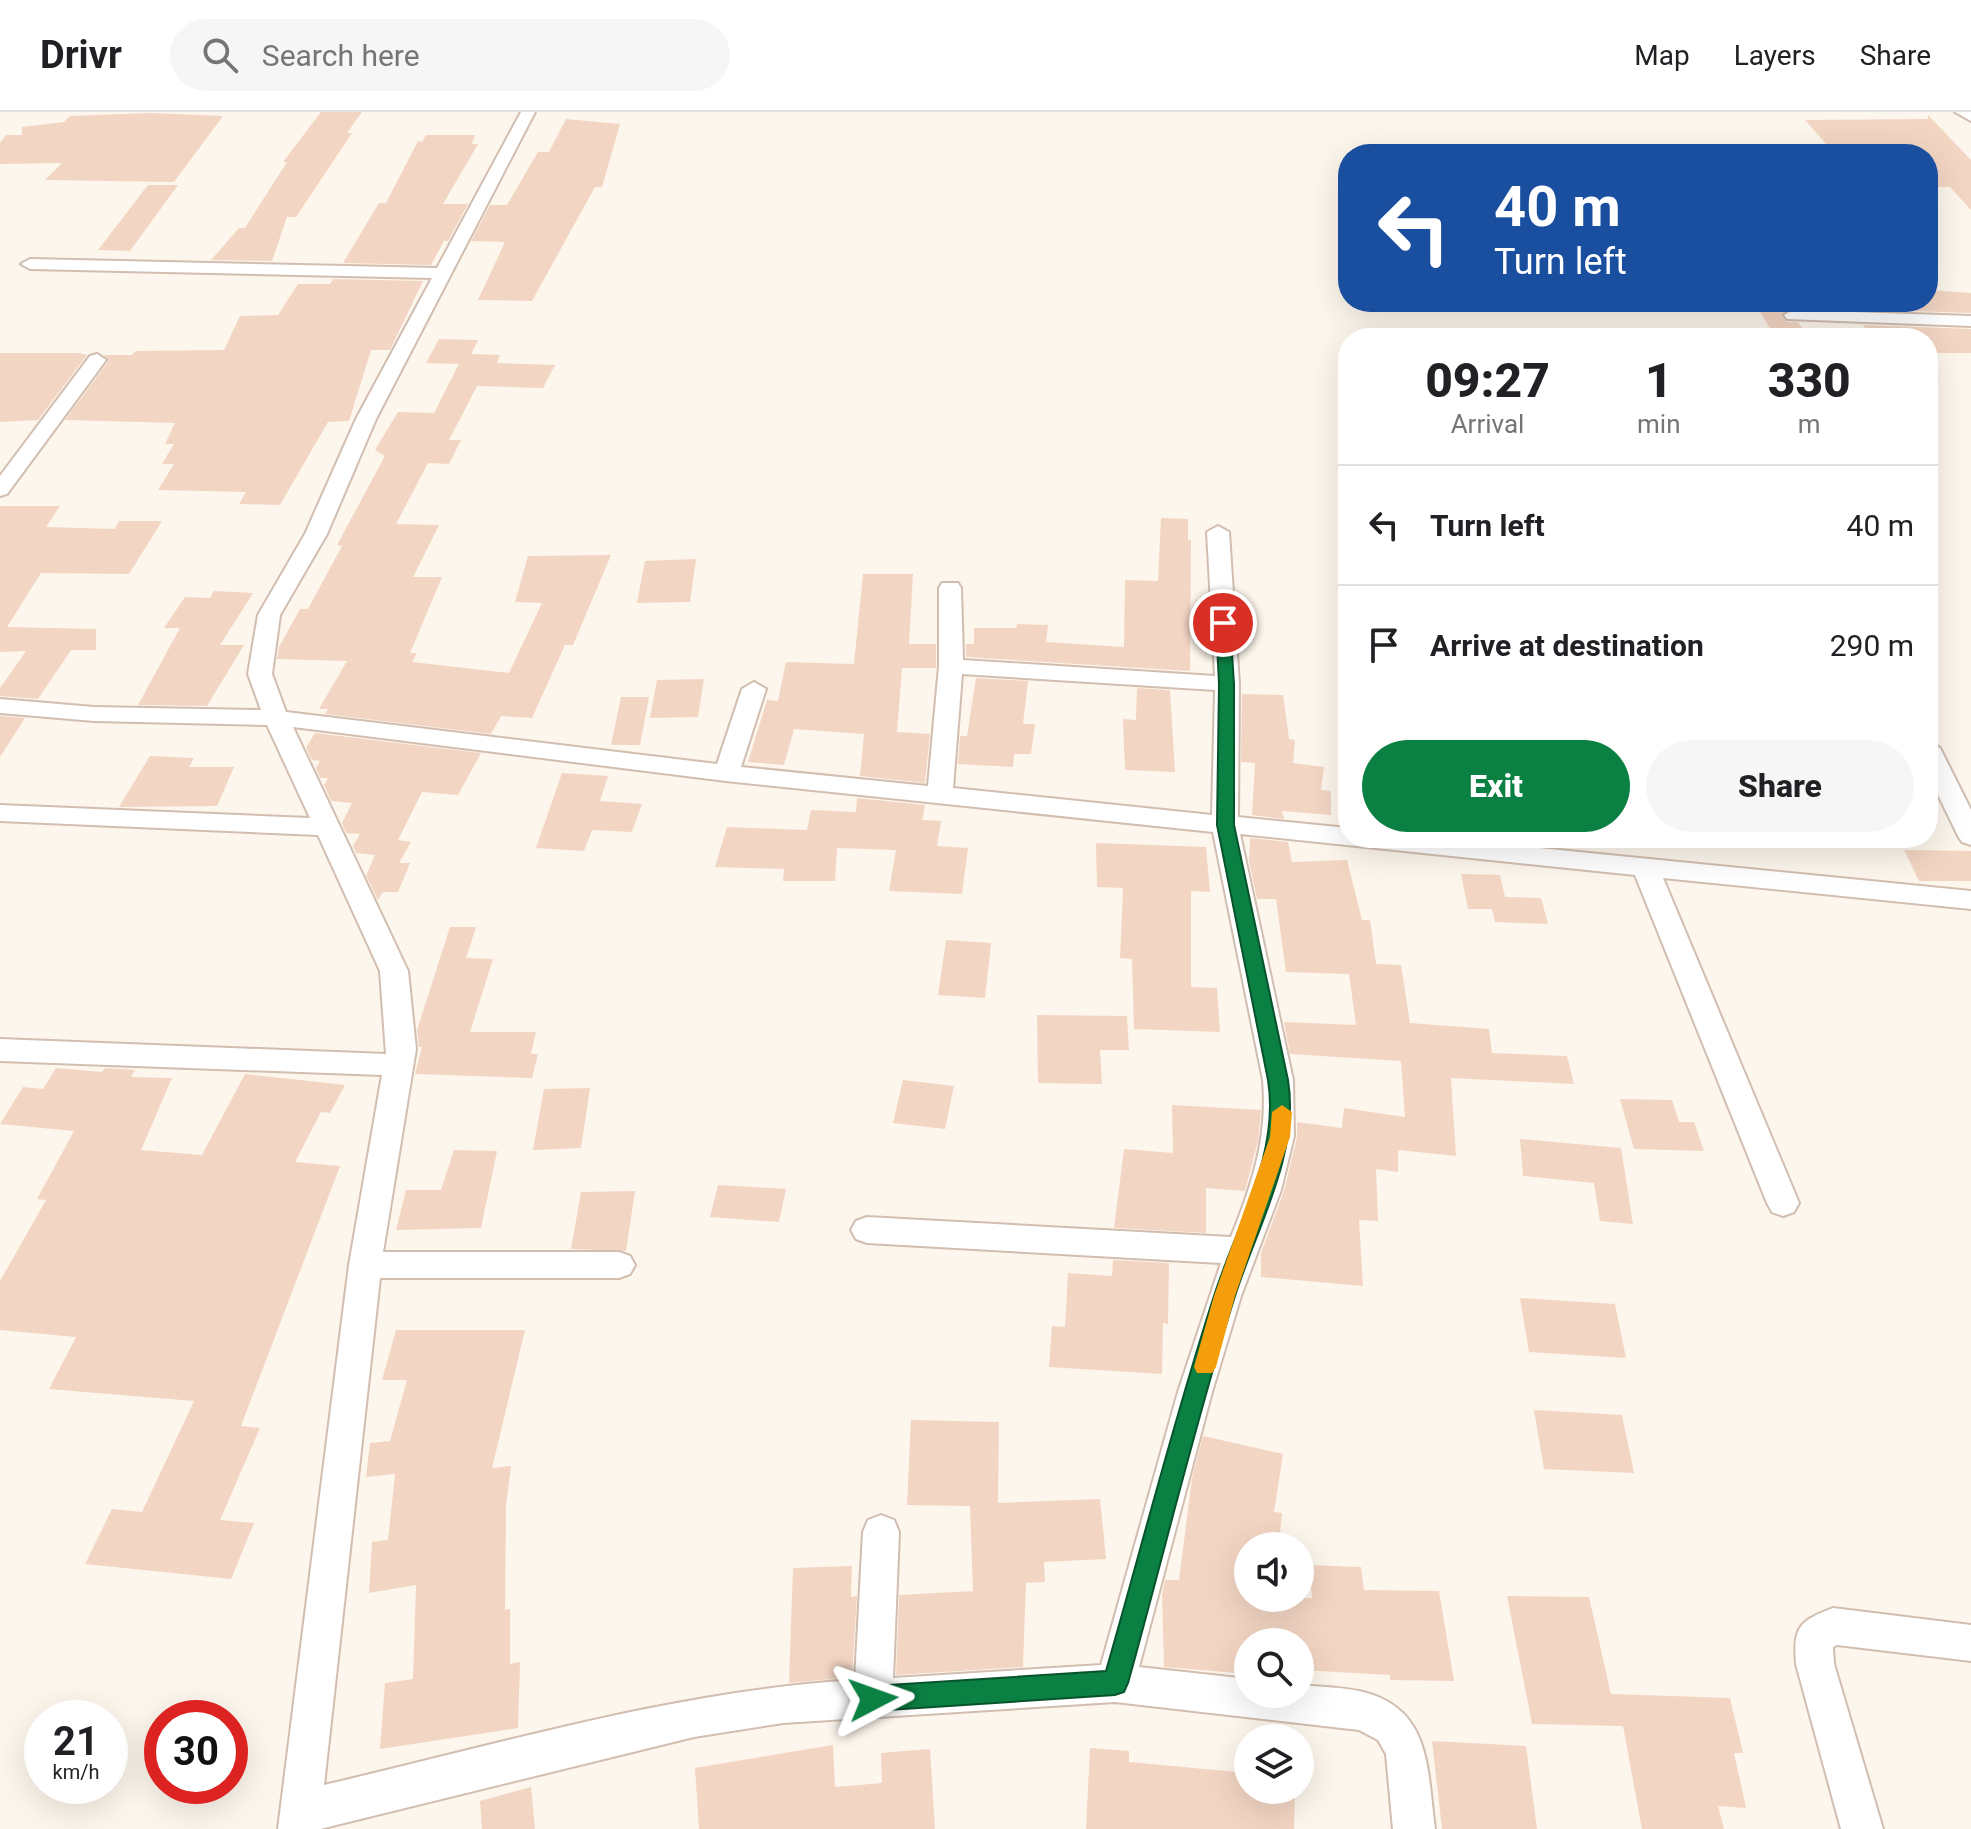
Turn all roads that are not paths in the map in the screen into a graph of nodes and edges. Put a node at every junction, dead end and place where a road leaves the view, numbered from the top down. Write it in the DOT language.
graph roads {
  1 [pos="528,112"];
  2 [pos="1965,112"];
  3 [pos="1971,115"];
  4 [pos="30,264"];
  5 [pos="441,273"];
  6 [pos="1793,315"];
  7 [pos="1971,321"];
  8 [pos="97,360"];
  9 [pos="0,490"];
  10 [pos="1218,532"];
  11 [pos="950,588"];
  12 [pos="951,666"];
  13 [pos="1227,684"];
  14 [pos="754,689"];
  15 [pos="0,706"];
  16 [pos="276,718"];
  17 [pos="1938,768"];
  18 [pos="726,773"];
  19 [pos="940,795"];
  20 [pos="0,813"];
  21 [pos="1225,825"];
  22 [pos="327,827"];
  23 [pos="1971,836"];
  24 [pos="1338,837"];
  25 [pos="1452,848"];
  26 [pos="1645,867"];
  27 [pos="1971,900"];
  28 [pos="0,1050"];
  29 [pos="399,1065"];
  30 [pos="1783,1203"];
  31 [pos="867,1230"];
  32 [pos="1241,1251"];
  33 [pos="365,1265"];
  34 [pos="619,1265"];
  35 [pos="881,1532"];
  36 [pos="1971,1643"];
  37 [pos="1115,1683"];
  38 [pos="873,1699"];
  39 [pos="300,1820"];
  40 [pos="1414,1829"];
  41 [pos="1862,1829"];
  1 -- 5 [label="street"];
  2 -- 3 [label="street"];
  4 -- 5 [label="street"];
  5 -- 16 [label="street"];
  6 -- 7 [label="street"];
  8 -- 9 [label="street"];
  10 -- 13 [label="street"];
  11 -- 12 [label="street"];
  12 -- 13 [label="street"];
  12 -- 19 [label="street"];
  13 -- 21 [label="street"];
  14 -- 18 [label="street"];
  15 -- 16 [label="street"];
  16 -- 18 [label="street"];
  16 -- 22 [label="street"];
  17 -- 23 [label="street"];
  18 -- 19 [label="street"];
  19 -- 21 [label="street"];
  20 -- 22 [label="street"];
  21 -- 24 [label="street"];
  21 -- 32 [label="street"];
  22 -- 29 [label="street"];
  25 -- 26 [label="street"];
  26 -- 27 [label="street"];
  26 -- 30 [label="street"];
  28 -- 29 [label="street"];
  29 -- 33 [label="street"];
  31 -- 32 [label="street"];
  32 -- 37 [label="street"];
  33 -- 34 [label="street"];
  33 -- 39 [label="street"];
  35 -- 38 [label="street"];
  36 -- 41 [label="street"];
  37 -- 38 [label="street"];
  37 -- 40 [label="street"];
  38 -- 39 [label="street"];
}
